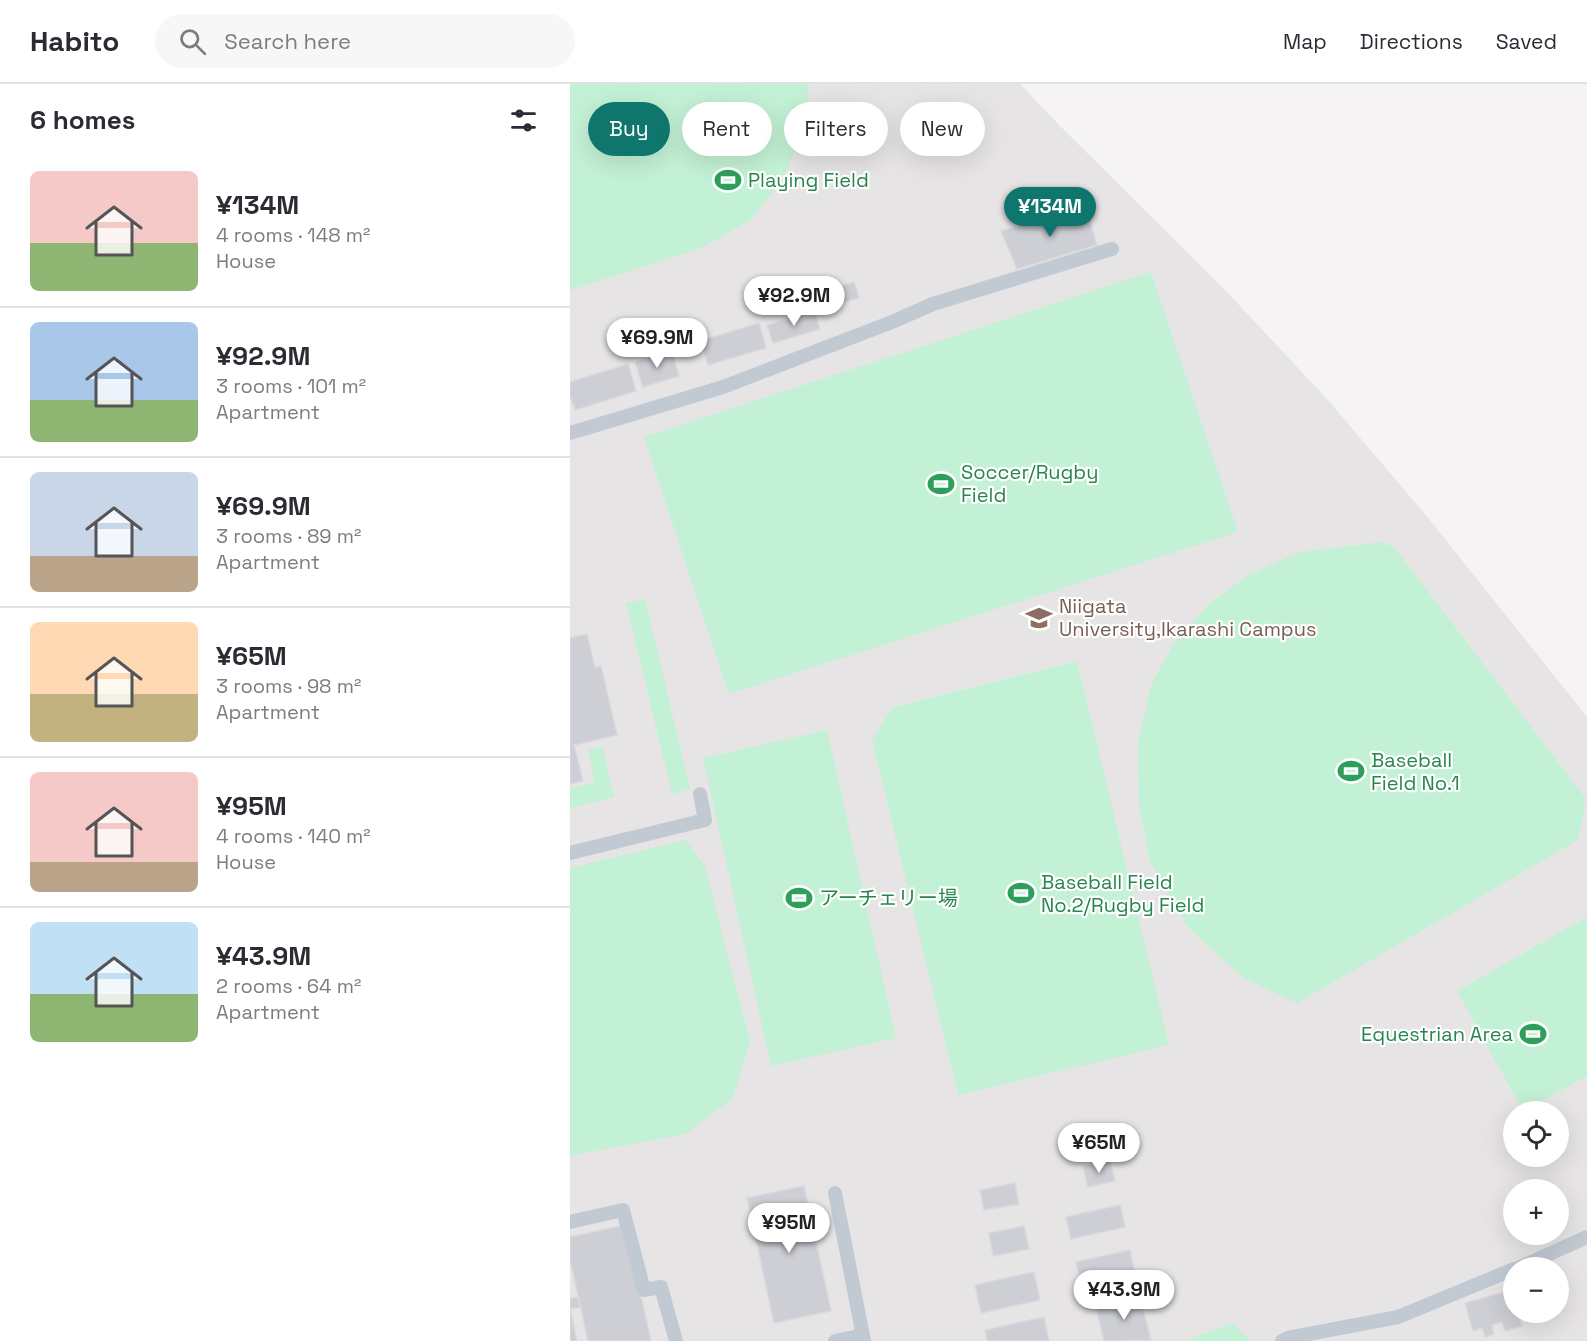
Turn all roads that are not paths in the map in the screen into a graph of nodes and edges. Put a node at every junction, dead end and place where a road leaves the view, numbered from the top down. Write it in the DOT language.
graph roads {
  1 [pos="1112,249"];
  2 [pos="570,433"];
  3 [pos="700,794"];
  4 [pos="570,853"];
  5 [pos="835,1193"];
  6 [pos="570,1222"];
  7 [pos="1587,1237"];
  8 [pos="1542,1257"];
  9 [pos="1503,1274"];
  10 [pos="864,1338"];
  11 [pos="676,1341"];
  12 [pos="835,1341"];
  13 [pos="1282,1341"];
  1 -- 2 [label="lane"];
  3 -- 4 [label="lane"];
  5 -- 10 [label="lane"];
  6 -- 11 [label="lane"];
  7 -- 8 [label="lane"];
  9 -- 13 [label="lane"];
  10 -- 12 [label="lane"];
}
